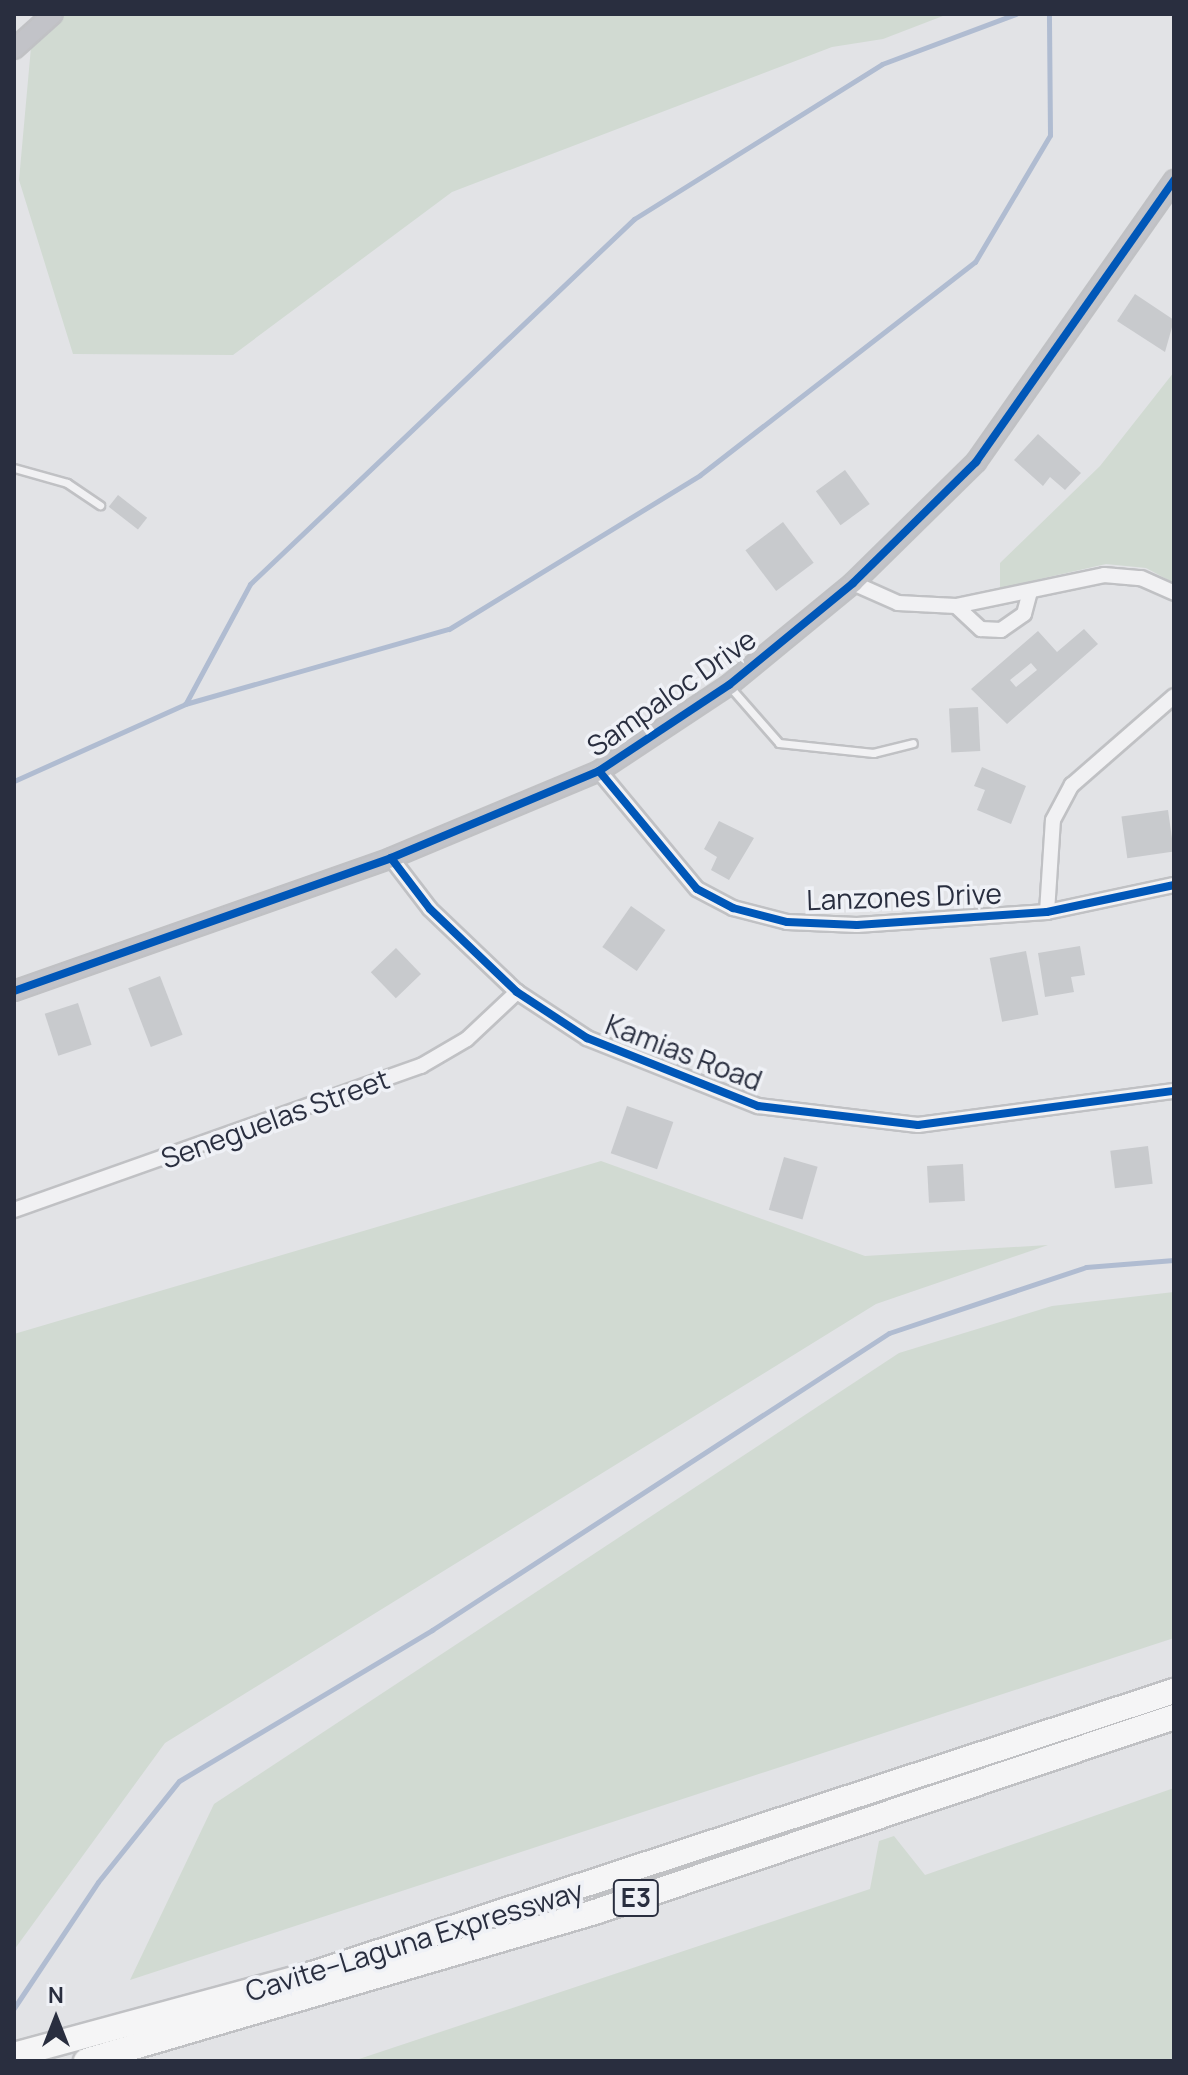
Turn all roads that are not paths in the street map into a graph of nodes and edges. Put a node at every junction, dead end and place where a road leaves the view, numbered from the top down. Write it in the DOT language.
graph roads {
  1 [pos="53,14"];
  2 [pos="14,49"];
  3 [pos="1174,180"];
  4 [pos="14,468"];
  5 [pos="100,505"];
  6 [pos="853,583"];
  7 [pos="1030,592"];
  8 [pos="1174,593"];
  9 [pos="956,606"];
  10 [pos="729,685"];
  11 [pos="1174,696"];
  12 [pos="913,743"];
  13 [pos="599,771"];
  14 [pos="391,858"];
  15 [pos="1174,885"];
  16 [pos="1047,912"];
  17 [pos="14,991"];
  18 [pos="517,992"];
  19 [pos="1174,1091"];
  20 [pos="14,1210"];
  21 [pos="1174,1691"];
  22 [pos="1174,1717"];
  23 [pos="14,2055"];
  24 [pos="89,2060"];
  1 -- 2 [label="street"];
  3 -- 6 [label="street, Sampaloc Drive"];
  4 -- 5 [label="lane"];
  6 -- 9 [label="street"];
  6 -- 10 [label="street, Sampaloc Drive"];
  7 -- 8 [label="street"];
  7 -- 9 [label="street"];
  7 -- 9 [label="street"];
  10 -- 12 [label="lane"];
  10 -- 13 [label="street, Sampaloc Drive"];
  11 -- 16 [label="street"];
  13 -- 14 [label="street, Sampaloc Drive"];
  13 -- 16 [label="street, Lanzones Drive"];
  14 -- 17 [label="street, Sampaloc Drive"];
  14 -- 18 [label="street, Kamias Road"];
  15 -- 16 [label="street, Lanzones Drive"];
  18 -- 19 [label="street, Kamias Road"];
  18 -- 20 [label="street, Seneguelas Street"];
  21 -- 23 [label="highway, Cavite–Laguna Expressway / E3"];
  22 -- 24 [label="highway, Cavite–Laguna Expressway / E3"];
}
